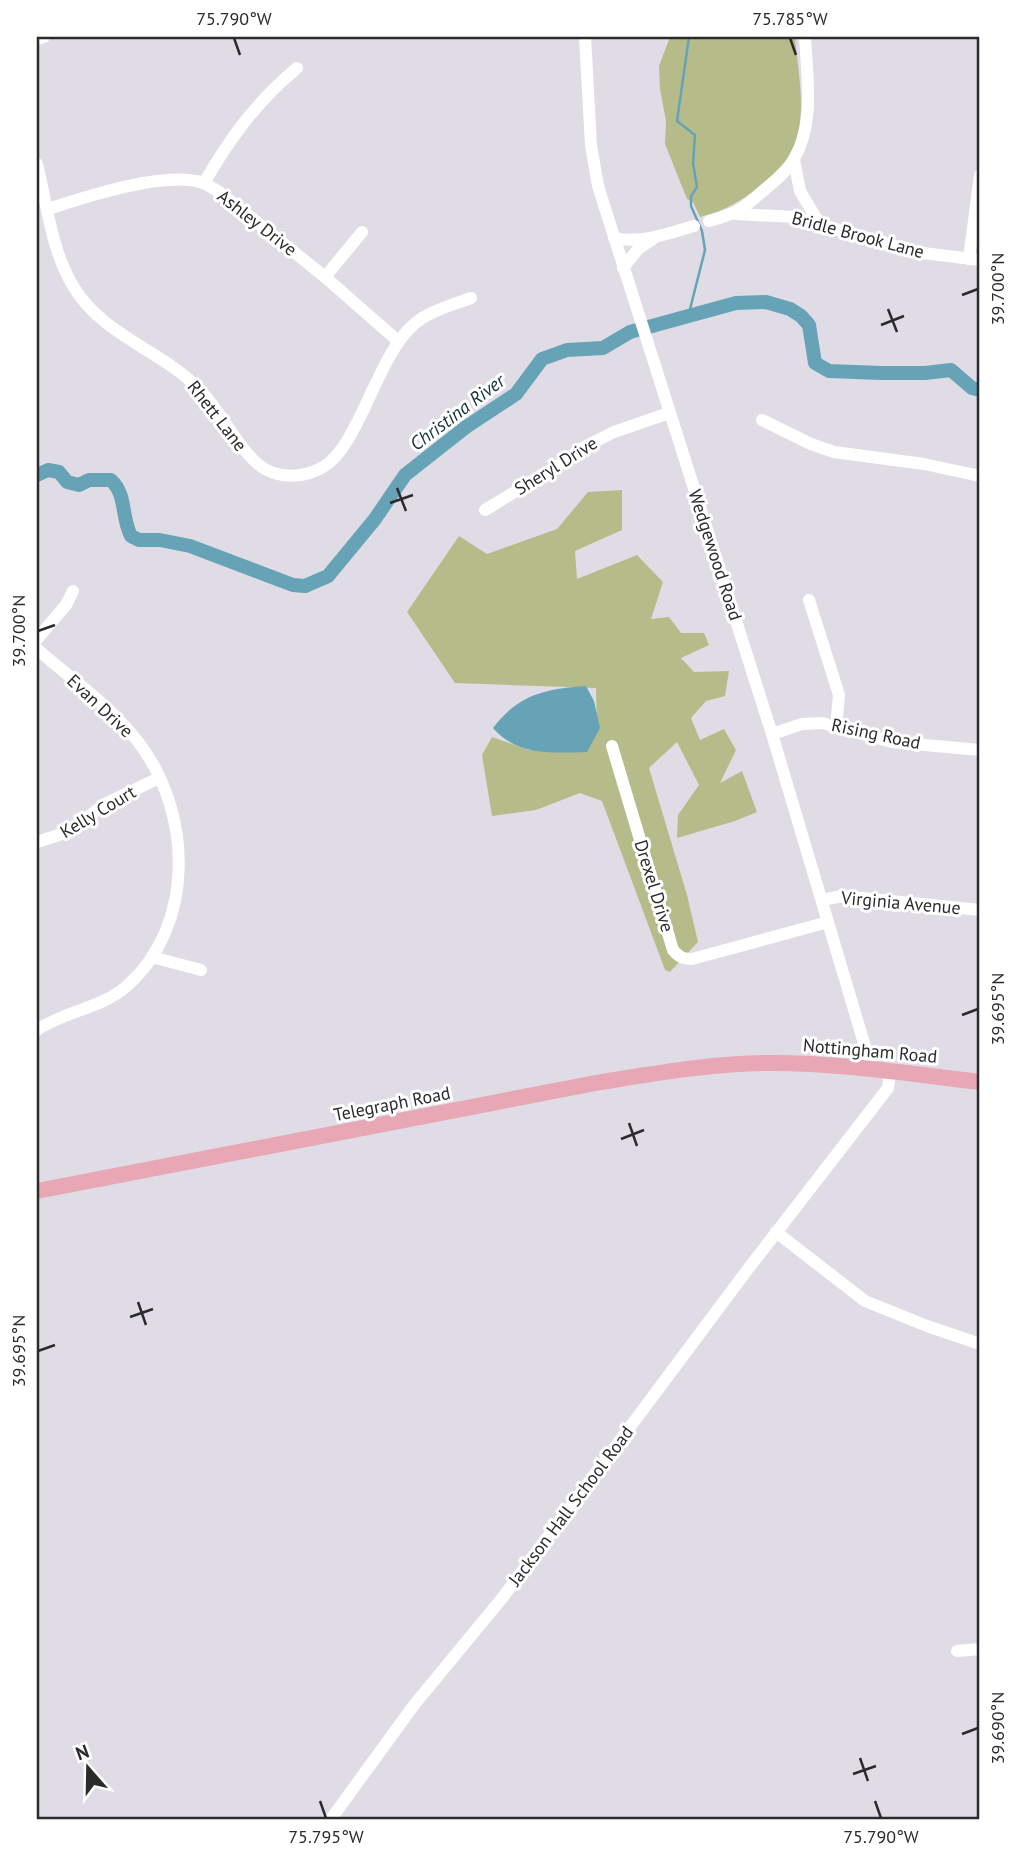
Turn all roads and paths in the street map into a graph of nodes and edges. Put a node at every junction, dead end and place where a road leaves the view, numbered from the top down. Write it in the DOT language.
graph roads {
  1 [pos="44,37"];
  2 [pos="585,37"];
  3 [pos="805,37"];
  4 [pos="37,39"];
  5 [pos="297,68"];
  6 [pos="794,159"];
  7 [pos="37,164"];
  8 [pos="980,175"];
  9 [pos="204,183"];
  10 [pos="48,209"];
  11 [pos="736,214"];
  12 [pos="709,222"];
  13 [pos="819,223"];
  14 [pos="694,226"];
  15 [pos="362,232"];
  16 [pos="656,237"];
  17 [pos="614,238"];
  18 [pos="974,260"];
  19 [pos="623,268"];
  20 [pos="325,277"];
  21 [pos="471,298"];
  22 [pos="398,341"];
  23 [pos="669,413"];
  24 [pos="762,420"];
  25 [pos="980,476"];
  26 [pos="485,510"];
  27 [pos="73,592"];
  28 [pos="809,600"];
  29 [pos="37,639"];
  30 [pos="37,649"];
  31 [pos="836,727"];
  32 [pos="772,734"];
  33 [pos="612,746"];
  34 [pos="980,750"];
  35 [pos="159,778"];
  36 [pos="37,842"];
  37 [pos="822,900"];
  38 [pos="980,911"];
  39 [pos="828,922"];
  40 [pos="152,957"];
  41 [pos="201,970"];
  42 [pos="37,1030"];
  43 [pos="756,1063"];
  44 [pos="872,1070"];
  45 [pos="890,1072"];
  46 [pos="980,1082"];
  47 [pos="37,1191"];
  48 [pos="776,1232"];
  49 [pos="980,1344"];
  50 [pos="980,1649"];
  51 [pos="957,1651"];
  52 [pos="331,1819"];
  1 -- 4 [label="street"];
  2 -- 17 [label="street, Wedgewood Road"];
  3 -- 6 [label="street"];
  5 -- 9 [label="street"];
  6 -- 11 [label="street"];
  6 -- 13 [label="street"];
  7 -- 10 [label="street, Rhett Lane"];
  8 -- 18 [label="street"];
  9 -- 10 [label="street, Ashley Drive"];
  9 -- 20 [label="street, Ashley Drive"];
  10 -- 22 [label="street, Rhett Lane"];
  11 -- 12 [label="street"];
  11 -- 13 [label="street, Bridle Brook Lane"];
  13 -- 18 [label="street, Bridle Brook Lane"];
  14 -- 16 [label="street"];
  15 -- 20 [label="street"];
  16 -- 17 [label="street"];
  16 -- 19 [label="street"];
  17 -- 19 [label="street, Wedgewood Road"];
  19 -- 23 [label="street, Wedgewood Road"];
  20 -- 22 [label="street, Ashley Drive"];
  21 -- 22 [label="street, Rhett Lane"];
  23 -- 26 [label="street, Sheryl Drive"];
  23 -- 32 [label="street, Wedgewood Road"];
  24 -- 25 [label="street"];
  27 -- 29 [label="street"];
  28 -- 31 [label="street"];
  30 -- 35 [label="street, Evan Drive"];
  31 -- 32 [label="street, Rising Road"];
  31 -- 34 [label="street, Rising Road"];
  32 -- 37 [label="street, Wedgewood Road"];
  33 -- 39 [label="street, Drexel Drive"];
  35 -- 36 [label="street, Kelly Court"];
  35 -- 40 [label="street, Evan Drive"];
  37 -- 38 [label="street, Virginia Avenue"];
  37 -- 39 [label="street, Wedgewood Road"];
  39 -- 44 [label="street, Wedgewood Road"];
  40 -- 41 [label="street"];
  40 -- 42 [label="street, Evan Drive"];
  43 -- 44 [label="main road, Nottingham Road"];
  43 -- 47 [label="main road, Telegraph Road"];
  44 -- 45 [label="main road, Nottingham Road"];
  45 -- 46 [label="main road, Nottingham Road"];
  45 -- 48 [label="street, Jackson Hall School Road"];
  48 -- 49 [label="street"];
  48 -- 52 [label="street, Jackson Hall School Road"];
  50 -- 51 [label="street"];
}
